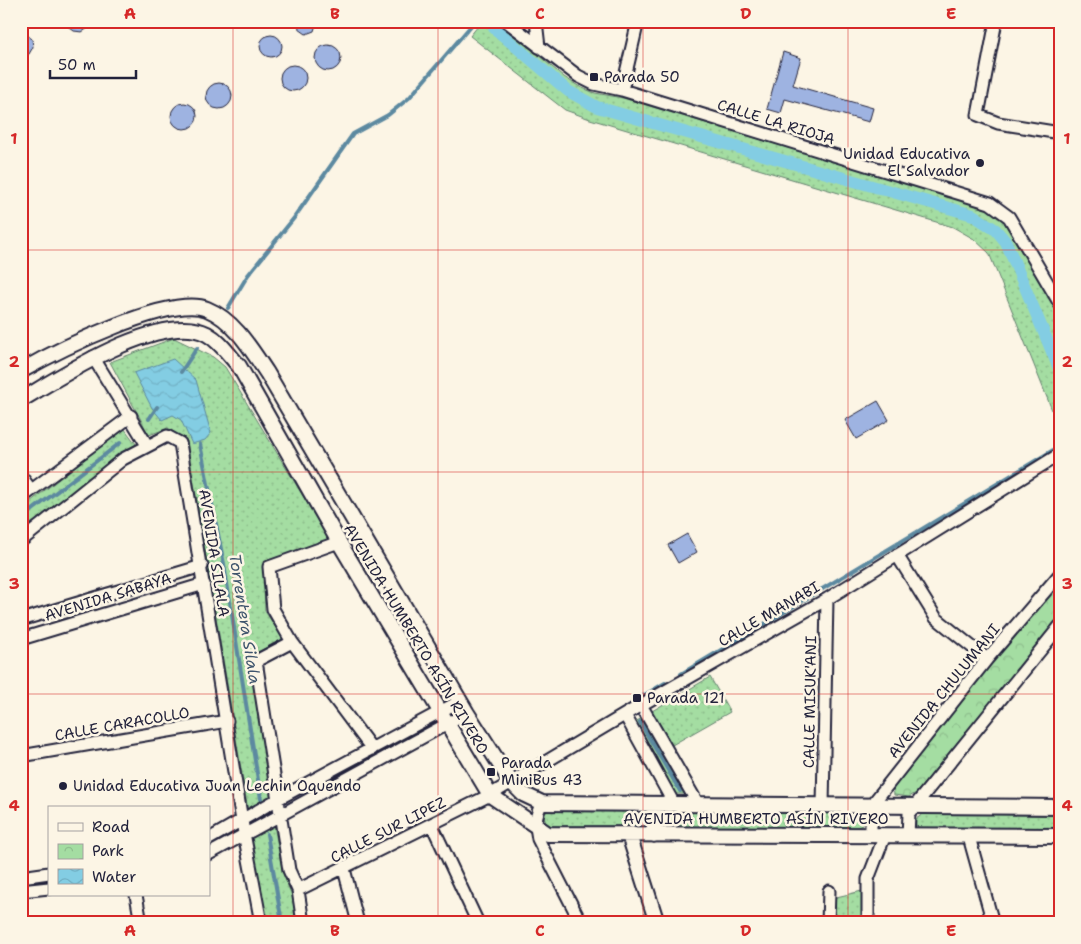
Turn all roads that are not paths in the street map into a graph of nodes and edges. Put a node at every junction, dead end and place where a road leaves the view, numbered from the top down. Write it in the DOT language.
graph roads {
  1 [pos="506,21"];
  2 [pos="536,21"];
  3 [pos="638,21"];
  4 [pos="996,21"];
  5 [pos="540,47"];
  6 [pos="622,90"];
  7 [pos="1060,133"];
  8 [pos="1060,304"];
  9 [pos="93,357"];
  10 [pos="21,372"];
  11 [pos="267,372"];
  12 [pos="249,384"];
  13 [pos="21,400"];
  14 [pos="131,416"];
  15 [pos="148,445"];
  16 [pos="1060,454"];
  17 [pos="21,476"];
  18 [pos="31,490"];
  19 [pos="21,498"];
  20 [pos="21,541"];
  21 [pos="340,542"];
  22 [pos="897,555"];
  23 [pos="202,566"];
  24 [pos="1060,574"];
  25 [pos="204,584"];
  26 [pos="826,599"];
  27 [pos="21,620"];
  28 [pos="1060,626"];
  29 [pos="21,639"];
  30 [pos="292,642"];
  31 [pos="988,659"];
  32 [pos="641,705"];
  33 [pos="463,707"];
  34 [pos="441,710"];
  35 [pos="625,715"];
  36 [pos="227,721"];
  37 [pos="448,724"];
  38 [pos="372,749"];
  39 [pos="21,756"];
  40 [pos="510,782"];
  41 [pos="490,795"];
  42 [pos="278,799"];
  43 [pos="542,803"];
  44 [pos="654,804"];
  45 [pos="674,804"];
  46 [pos="698,804"];
  47 [pos="823,806"];
  48 [pos="871,806"];
  49 [pos="914,807"];
  50 [pos="1060,807"];
  51 [pos="280,814"];
  52 [pos="243,821"];
  53 [pos="432,825"];
  54 [pos="535,826"];
  55 [pos="244,833"];
  56 [pos="629,835"];
  57 [pos="654,835"];
  58 [pos="878,835"];
  59 [pos="908,836"];
  60 [pos="1060,836"];
  61 [pos="969,837"];
  62 [pos="210,838"];
  63 [pos="210,853"];
  64 [pos="344,869"];
  65 [pos="48,873"];
  66 [pos="21,877"];
  67 [pos="48,888"];
  68 [pos="298,890"];
  69 [pos="21,891"];
  70 [pos="828,891"];
  71 [pos="136,896"];
  72 [pos="990,922"];
  73 [pos="141,923"];
  74 [pos="262,923"];
  75 [pos="304,923"];
  76 [pos="358,923"];
  77 [pos="478,923"];
  78 [pos="581,923"];
  79 [pos="658,923"];
  80 [pos="828,923"];
  81 [pos="868,923"];
  1 -- 5 [label="street, CALLE LA RIOJA"];
  2 -- 5 [label="street"];
  3 -- 6 [label="street"];
  4 -- 7 [label="street"];
  5 -- 6 [label="street, CALLE LA RIOJA"];
  6 -- 8 [label="street, CALLE LA RIOJA"];
  9 -- 12 [label="street, AVENIDA HUMBERTO ASÍN RIVERO"];
  9 -- 13 [label="street, AVENIDA HUMBERTO ASÍN RIVERO"];
  9 -- 14 [label="street"];
  10 -- 11 [label="street, AVENIDA HUMBERTO ASÍN RIVERO"];
  11 -- 12 [label="street"];
  11 -- 33 [label="street, AVENIDA HUMBERTO ASÍN RIVERO"];
  12 -- 21 [label="street, AVENIDA HUMBERTO ASÍN RIVERO"];
  14 -- 15 [label="street"];
  14 -- 18 [label="street"];
  15 -- 20 [label="street"];
  15 -- 23 [label="street, AVENIDA SILALA"];
  16 -- 22 [label="street, CALLE MANABI"];
  17 -- 18 [label="street"];
  18 -- 19 [label="street"];
  21 -- 30 [label="street"];
  21 -- 34 [label="street, AVENIDA HUMBERTO ASÍN RIVERO"];
  22 -- 26 [label="street, CALLE MANABI"];
  22 -- 31 [label="street"];
  23 -- 25 [label="street, AVENIDA SILALA"];
  23 -- 27 [label="street, AVENIDA SABAYA"];
  24 -- 31 [label="street, AVENIDA CHULUMANI"];
  25 -- 29 [label="street, AVENIDA SABAYA"];
  25 -- 36 [label="street, AVENIDA SILALA"];
  26 -- 32 [label="street, CALLE MANABI"];
  26 -- 47 [label="street, CALLE MISUK'ANI"];
  28 -- 49 [label="street"];
  30 -- 38 [label="street"];
  30 -- 42 [label="street"];
  31 -- 48 [label="street, AVENIDA CHULUMANI"];
  32 -- 35 [label="street, CALLE MANABI"];
  32 -- 46 [label="street"];
  33 -- 34 [label="street"];
  33 -- 37 [label="street"];
  33 -- 40 [label="street, AVENIDA HUMBERTO ASÍN RIVERO"];
  34 -- 37 [label="street, AVENIDA HUMBERTO ASÍN RIVERO"];
  34 -- 38 [label="street"];
  35 -- 40 [label="street, CALLE MANABI"];
  35 -- 45 [label="street"];
  36 -- 39 [label="street, CALLE CARACOLLO"];
  36 -- 52 [label="street, AVENIDA SILALA"];
  37 -- 41 [label="street, AVENIDA HUMBERTO ASÍN RIVERO"];
  37 -- 51 [label="street"];
  38 -- 42 [label="street"];
  40 -- 41 [label="street, CALLE MANABI"];
  40 -- 43 [label="street, AVENIDA HUMBERTO ASÍN RIVERO"];
  41 -- 53 [label="street, CALLE SUR LIPEZ"];
  41 -- 54 [label="street, AVENIDA HUMBERTO ASÍN RIVERO"];
  42 -- 51 [label="street"];
  42 -- 52 [label="street"];
  43 -- 44 [label="street, AVENIDA HUMBERTO ASÍN RIVERO"];
  43 -- 54 [label="street"];
  44 -- 45 [label="street, AVENIDA HUMBERTO ASÍN RIVERO"];
  44 -- 57 [label="street"];
  45 -- 46 [label="street, AVENIDA HUMBERTO ASÍN RIVERO"];
  46 -- 47 [label="street, AVENIDA HUMBERTO ASÍN RIVERO"];
  47 -- 48 [label="street, AVENIDA HUMBERTO ASÍN RIVERO"];
  48 -- 49 [label="street, AVENIDA HUMBERTO ASÍN RIVERO"];
  48 -- 58 [label="street"];
  49 -- 50 [label="street, AVENIDA HUMBERTO ASÍN RIVERO"];
  49 -- 59 [label="street"];
  51 -- 55 [label="street"];
  51 -- 68 [label="street"];
  52 -- 55 [label="street, AVENIDA SILALA"];
  52 -- 62 [label="street"];
  53 -- 64 [label="street, CALLE SUR LIPEZ"];
  53 -- 77 [label="street"];
  54 -- 56 [label="street, AVENIDA HUMBERTO ASÍN RIVERO"];
  54 -- 78 [label="street"];
  55 -- 63 [label="street"];
  55 -- 74 [label="street, AVENIDA SILALA"];
  56 -- 57 [label="street, AVENIDA HUMBERTO ASÍN RIVERO"];
  56 -- 79 [label="street"];
  57 -- 58 [label="street, AVENIDA HUMBERTO ASÍN RIVERO"];
  58 -- 59 [label="street, AVENIDA HUMBERTO ASÍN RIVERO"];
  58 -- 81 [label="street"];
  59 -- 61 [label="street, AVENIDA HUMBERTO ASÍN RIVERO"];
  60 -- 61 [label="street, AVENIDA HUMBERTO ASÍN RIVERO"];
  61 -- 72 [label="street"];
  64 -- 68 [label="street, CALLE SUR LIPEZ"];
  64 -- 76 [label="street"];
  65 -- 66 [label="street"];
  67 -- 69 [label="street"];
  68 -- 75 [label="street"];
  70 -- 80 [label="street"];
  71 -- 73 [label="street"];
}
